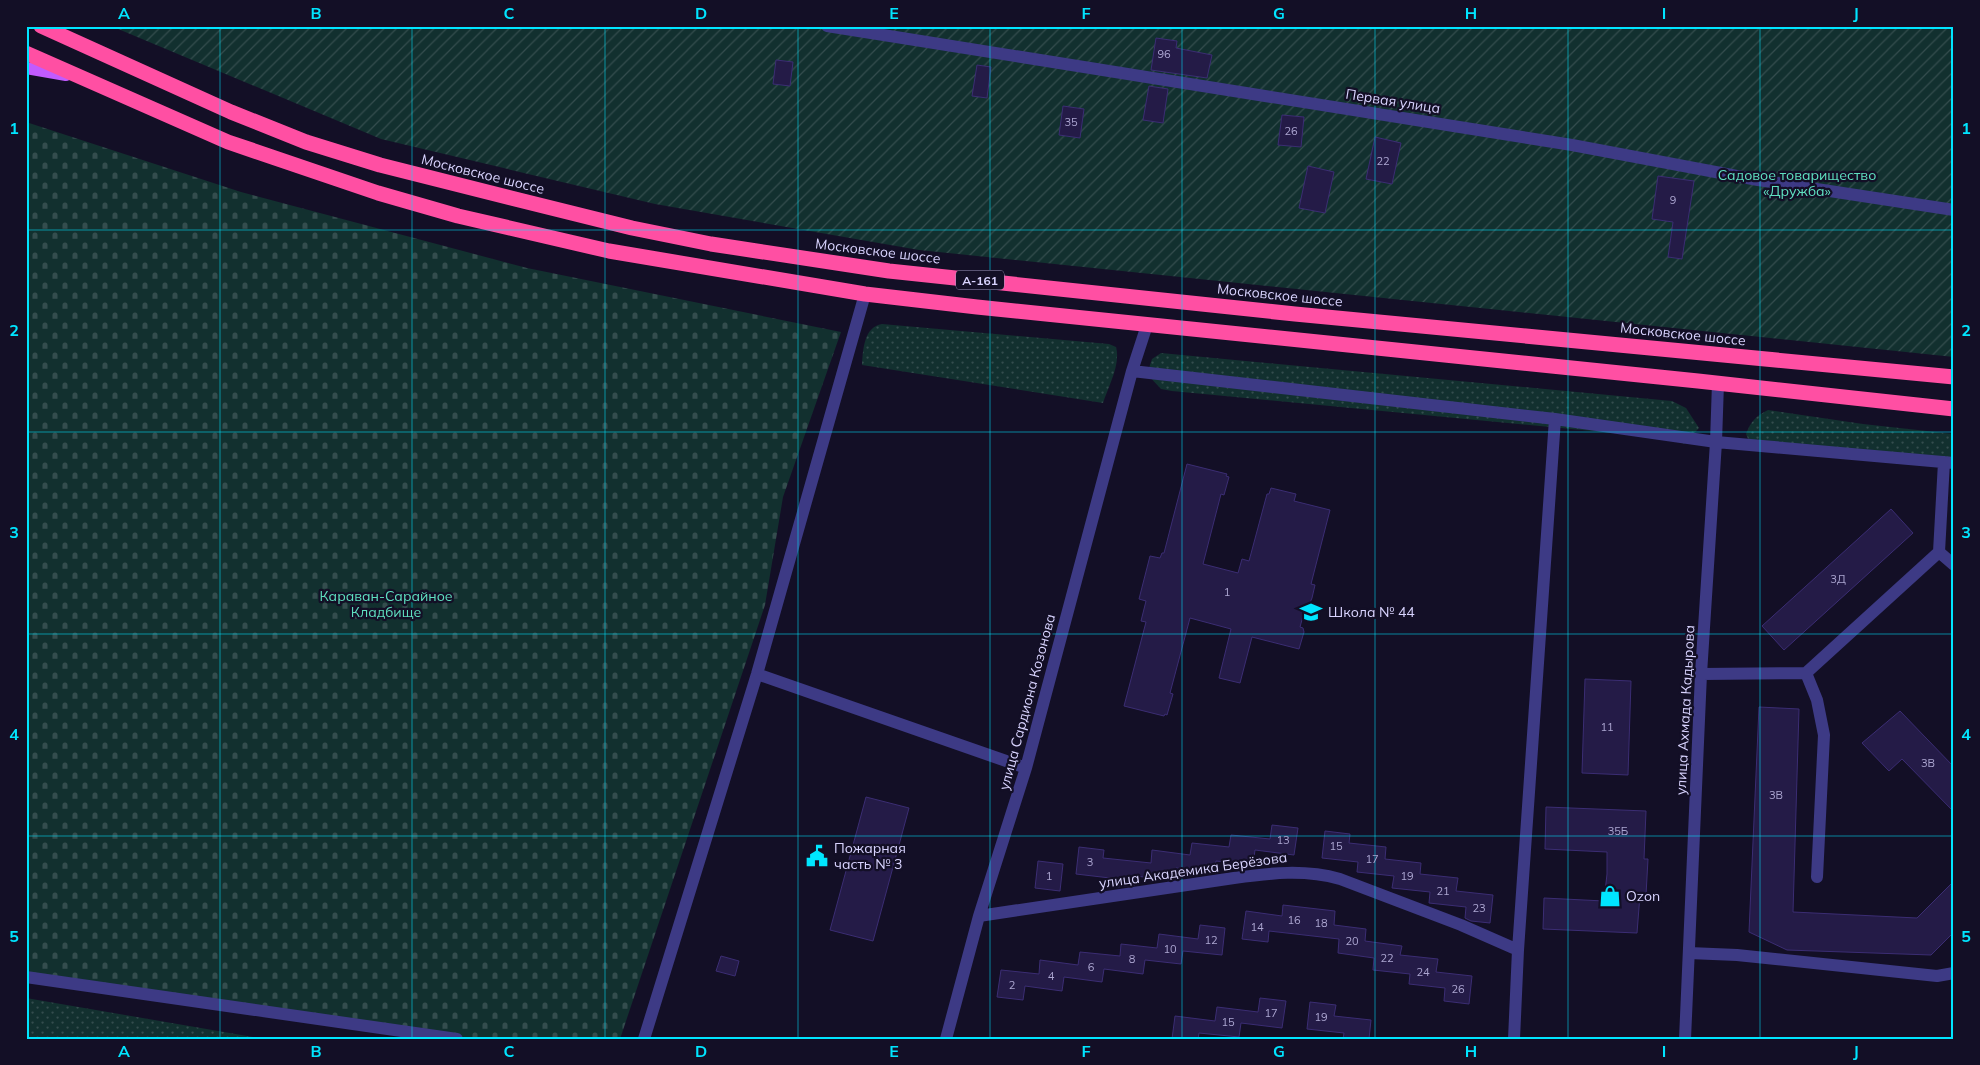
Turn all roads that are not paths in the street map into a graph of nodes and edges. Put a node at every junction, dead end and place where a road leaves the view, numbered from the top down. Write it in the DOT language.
graph roads {
  1 [pos="41,26"];
  2 [pos="828,26"];
  3 [pos="26,53"];
  4 [pos="26,68"];
  5 [pos="82,77"];
  6 [pos="1954,210"];
  7 [pos="865,294"];
  8 [pos="1147,325"];
  9 [pos="1132,371"];
  10 [pos="1954,377"];
  11 [pos="1718,383"];
  12 [pos="1954,409"];
  13 [pos="1556,419"];
  14 [pos="1716,442"];
  15 [pos="1949,462"];
  16 [pos="1939,552"];
  17 [pos="1954,565"];
  18 [pos="1806,673"];
  19 [pos="757,674"];
  20 [pos="1701,674"];
  21 [pos="1026,768"];
  22 [pos="1817,877"];
  23 [pos="979,916"];
  24 [pos="1518,950"];
  25 [pos="1688,953"];
  26 [pos="1954,973"];
  27 [pos="26,977"];
  28 [pos="457,1039"];
  29 [pos="644,1039"];
  30 [pos="946,1039"];
  31 [pos="1514,1039"];
  32 [pos="1685,1039"];
  1 -- 10 [label="highway, Московское шоссе / А-161"];
  2 -- 6 [label="street, Первая улица"];
  3 -- 5 [label="highway, А-161"];
  4 -- 5 [label="main road"];
  5 -- 7 [label="highway, А-161"];
  7 -- 8 [label="highway, А-161"];
  7 -- 19 [label="street"];
  8 -- 9 [label="street, улица Сардиона Козонова"];
  8 -- 11 [label="highway, А-161"];
  9 -- 13 [label="street"];
  9 -- 21 [label="street, улица Сардиона Козонова"];
  11 -- 12 [label="highway, А-161"];
  11 -- 14 [label="street, улица Ахмада Кадырова"];
  13 -- 14 [label="street"];
  13 -- 24 [label="street"];
  14 -- 15 [label="street"];
  14 -- 20 [label="street, улица Ахмада Кадырова"];
  15 -- 16 [label="street"];
  16 -- 17 [label="street"];
  16 -- 18 [label="street"];
  18 -- 20 [label="street"];
  18 -- 22 [label="street"];
  19 -- 21 [label="street"];
  19 -- 29 [label="street"];
  20 -- 25 [label="street, улица Ахмада Кадырова"];
  21 -- 23 [label="street, улица Сардиона Козонова"];
  23 -- 24 [label="street, улица Академика Берёзова"];
  23 -- 30 [label="street, улица Сардиона Козонова"];
  24 -- 31 [label="street"];
  25 -- 26 [label="street"];
  25 -- 32 [label="street, улица Ахмада Кадырова"];
  27 -- 28 [label="street"];
}
